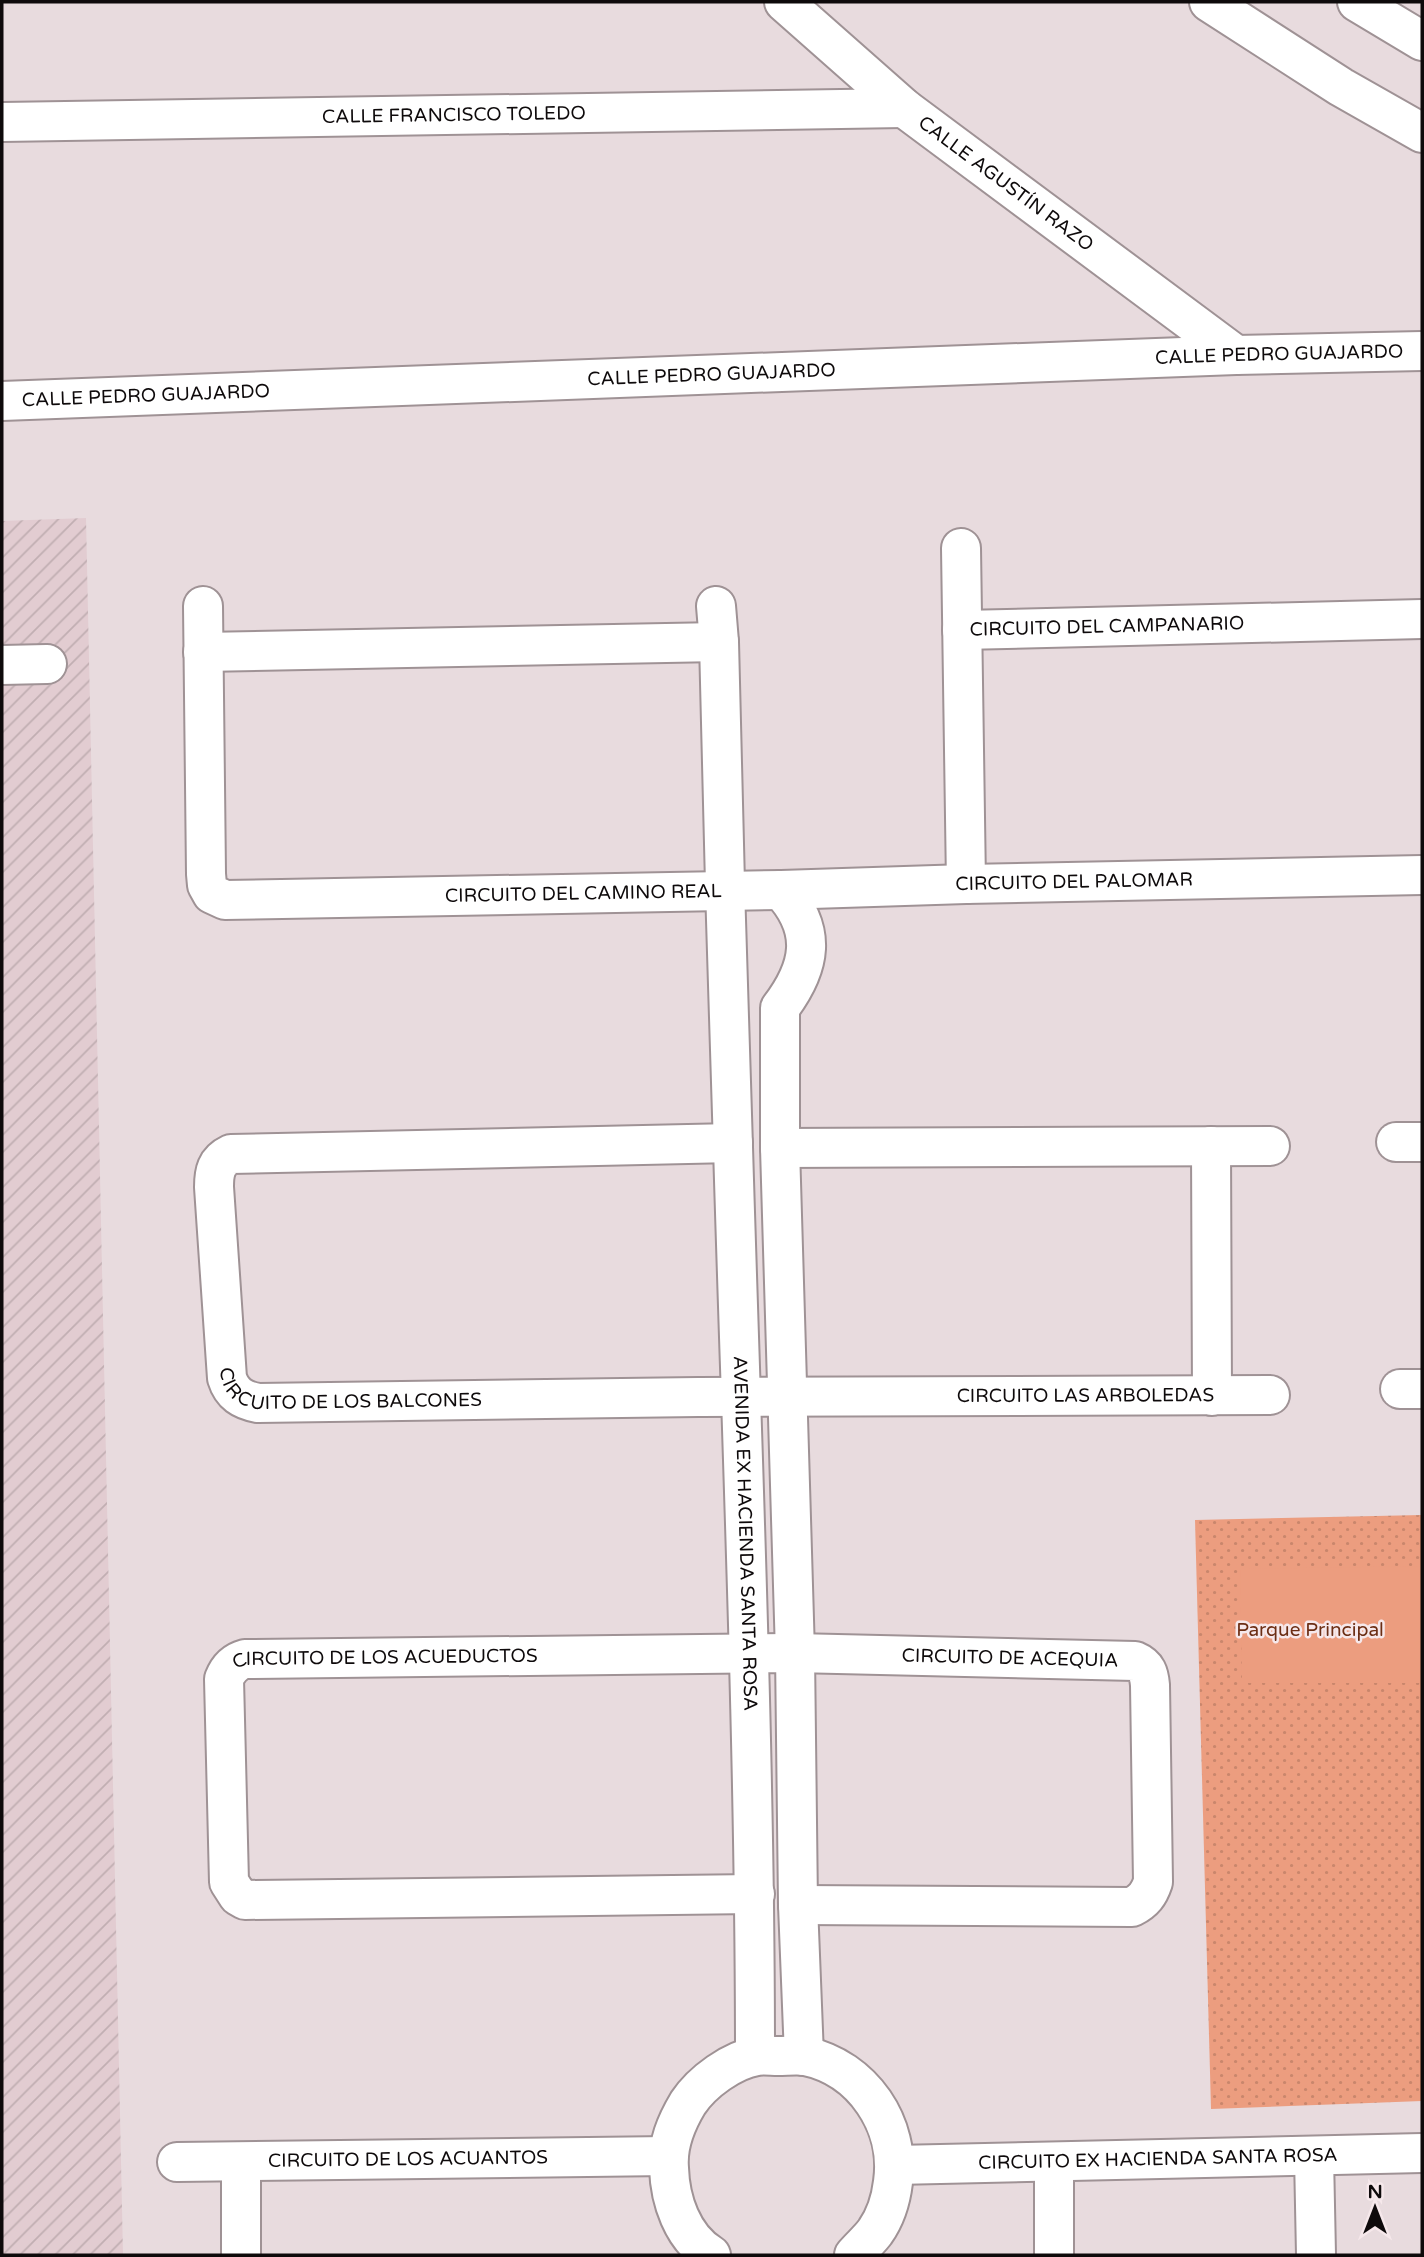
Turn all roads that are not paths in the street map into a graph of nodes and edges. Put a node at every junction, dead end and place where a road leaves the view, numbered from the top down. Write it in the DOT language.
graph roads {
  1 [pos="784,2"];
  2 [pos="1209,2"];
  3 [pos="1357,2"];
  4 [pos="1422,41"];
  5 [pos="904,108"];
  6 [pos="2,121"];
  7 [pos="1422,133"];
  8 [pos="1422,351"];
  9 [pos="1236,355"];
  10 [pos="2,401"];
  11 [pos="961,548"];
  12 [pos="203,606"];
  13 [pos="1422,619"];
  14 [pos="962,630"];
  15 [pos="203,652"];
  16 [pos="47,664"];
  17 [pos="2,665"];
  18 [pos="1422,875"];
  19 [pos="966,884"];
  20 [pos="781,890"];
  21 [pos="725,891"];
  22 [pos="780,1008"];
  23 [pos="730,1009"];
  24 [pos="733,1143"];
  25 [pos="1211,1146"];
  26 [pos="1270,1146"];
  27 [pos="780,1148"];
  28 [pos="1270,1395"];
  29 [pos="1212,1396"];
  30 [pos="741,1397"];
  31 [pos="787,1397"];
  32 [pos="750,1653"];
  33 [pos="794,1653"];
  34 [pos="755,1894"];
  35 [pos="797,1905"];
  36 [pos="755,2056"];
  37 [pos="804,2056"];
  38 [pos="1422,2153"];
  39 [pos="668,2156"];
  40 [pos="1314,2156"];
  41 [pos="177,2162"];
  42 [pos="240,2162"];
  43 [pos="1054,2162"];
  44 [pos="896,2165"];
  45 [pos="240,2255"];
  46 [pos="711,2255"];
  47 [pos="854,2255"];
  48 [pos="1054,2255"];
  49 [pos="1316,2255"];
  1 -- 5 [label="street, CALLE AGUSTÍN RAZO"];
  2 -- 7 [label="street"];
  3 -- 4 [label="street"];
  5 -- 6 [label="street, CALLE FRANCISCO TOLEDO"];
  5 -- 9 [label="street, CALLE AGUSTÍN RAZO"];
  8 -- 9 [label="street, CALLE PEDRO GUAJARDO"];
  9 -- 10 [label="street, CALLE PEDRO GUAJARDO"];
  11 -- 14 [label="street"];
  12 -- 15 [label="street"];
  13 -- 14 [label="street, CIRCUITO DEL CAMPANARIO"];
  14 -- 19 [label="street, CIRCUITO DEL CAMPANARIO"];
  15 -- 21 [label="street, CIRCUITO DEL CAMINO REAL"];
  15 -- 21 [label="street, CIRCUITO DEL CAMINO REAL"];
  16 -- 17 [label="street"];
  18 -- 19 [label="street, CIRCUITO DEL PALOMAR"];
  19 -- 20 [label="street, CIRCUITO DEL PALOMAR"];
  20 -- 21 [label="street, CIRCUITO DEL PALOMAR"];
  20 -- 22 [label="street"];
  21 -- 23 [label="street, AVENIDA EX HACIENDA SANTA ROSA"];
  22 -- 23 [label="street"];
  22 -- 27 [label="street"];
  23 -- 24 [label="street, AVENIDA EX HACIENDA SANTA ROSA"];
  24 -- 30 [label="street, AVENIDA EX HACIENDA SANTA ROSA"];
  24 -- 30 [label="street, CIRCUITO DE LOS BALCONES"];
  25 -- 26 [label="street"];
  25 -- 27 [label="street"];
  25 -- 29 [label="street, CIRCUITO LAS ARBOLEDAS"];
  27 -- 31 [label="street"];
  28 -- 29 [label="street"];
  29 -- 31 [label="street, CIRCUITO LAS ARBOLEDAS"];
  30 -- 31 [label="street, CIRCUITO LAS ARBOLEDAS"];
  30 -- 32 [label="street, AVENIDA EX HACIENDA SANTA ROSA"];
  31 -- 33 [label="street"];
  32 -- 33 [label="street, CIRCUITO DE ACEQUIA"];
  32 -- 34 [label="street, AVENIDA EX HACIENDA SANTA ROSA"];
  32 -- 34 [label="street, CIRCUITO DE LOS ACUEDUCTOS"];
  33 -- 35 [label="street"];
  33 -- 35 [label="street, CIRCUITO DE ACEQUIA"];
  34 -- 36 [label="street, AVENIDA EX HACIENDA SANTA ROSA"];
  35 -- 37 [label="street"];
  36 -- 37 [label="street"];
  36 -- 39 [label="street"];
  37 -- 44 [label="street"];
  38 -- 40 [label="street, CIRCUITO EX HACIENDA SANTA ROSA"];
  39 -- 42 [label="street, CIRCUITO DE LOS ACUANTOS"];
  39 -- 46 [label="street"];
  40 -- 43 [label="street, CIRCUITO EX HACIENDA SANTA ROSA"];
  40 -- 49 [label="street"];
  41 -- 42 [label="street"];
  42 -- 45 [label="street, CIRCUITO DE LOS ACUANTOS"];
  43 -- 44 [label="street, CIRCUITO EX HACIENDA SANTA ROSA"];
  43 -- 48 [label="street"];
  44 -- 47 [label="street"];
}
